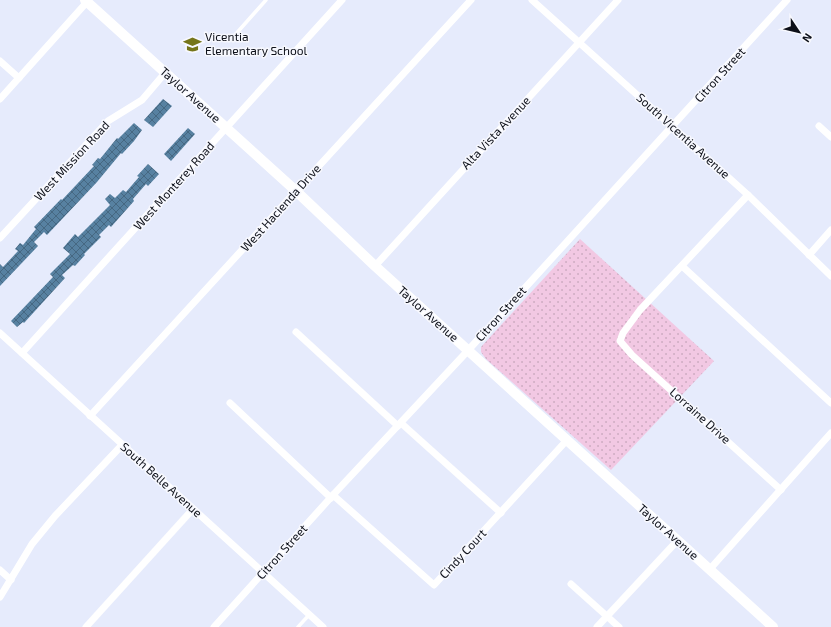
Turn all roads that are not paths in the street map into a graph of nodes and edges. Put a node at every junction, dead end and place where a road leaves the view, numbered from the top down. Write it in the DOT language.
graph roads {
  1 [pos="266,0"];
  2 [pos="342,0"];
  3 [pos="472,0"];
  4 [pos="532,0"];
  5 [pos="618,0"];
  6 [pos="787,0"];
  7 [pos="86,1"];
  8 [pos="234,36"];
  9 [pos="579,43"];
  10 [pos="0,61"];
  11 [pos="165,73"];
  12 [pos="19,78"];
  13 [pos="0,99"];
  14 [pos="672,126"];
  15 [pos="819,126"];
  16 [pos="226,128"];
  17 [pos="831,137"];
  18 [pos="296,191"];
  19 [pos="748,195"];
  20 [pos="831,230"];
  21 [pos="0,238"];
  22 [pos="809,255"];
  23 [pos="374,266"];
  24 [pos="682,266"];
  25 [pos="831,276"];
  26 [pos="296,332"];
  27 [pos="0,333"];
  28 [pos="468,351"];
  29 [pos="22,353"];
  30 [pos="230,404"];
  31 [pos="831,404"];
  32 [pos="90,416"];
  33 [pos="400,425"];
  34 [pos="831,433"];
  35 [pos="567,440"];
  36 [pos="122,445"];
  37 [pos="781,490"];
  38 [pos="332,496"];
  39 [pos="193,509"];
  40 [pos="501,513"];
  41 [pos="678,540"];
  42 [pos="710,569"];
  43 [pos="0,570"];
  44 [pos="263,573"];
  45 [pos="11,580"];
  46 [pos="571,584"];
  47 [pos="0,597"];
  48 [pos="309,614"];
  49 [pos="607,616"];
  50 [pos="86,627"];
  51 [pos="214,627"];
  52 [pos="298,627"];
  53 [pos="323,627"];
  54 [pos="597,627"];
  55 [pos="619,627"];
  56 [pos="773,627"];
  1 -- 8 [label="lane"];
  2 -- 16 [label="street, West Monterey Road"];
  3 -- 18 [label="street, West Hacienda Drive"];
  4 -- 9 [label="street, South Vicentia Avenue"];
  5 -- 9 [label="street, Alta Vista Avenue"];
  6 -- 14 [label="street, Citron Street"];
  7 -- 11 [label="street, Taylor Avenue"];
  7 -- 12 [label="street"];
  9 -- 14 [label="street, South Vicentia Avenue"];
  9 -- 23 [label="street, Alta Vista Avenue"];
  10 -- 12 [label="street"];
  11 -- 16 [label="street, Taylor Avenue"];
  11 -- 21 [label="street, West Mission Road"];
  12 -- 13 [label="street"];
  14 -- 19 [label="street, South Vicentia Avenue"];
  14 -- 28 [label="street, Citron Street"];
  15 -- 17 [label="street"];
  16 -- 18 [label="street, Taylor Avenue"];
  16 -- 29 [label="street, West Monterey Road"];
  18 -- 23 [label="street, Taylor Avenue"];
  18 -- 32 [label="street, West Hacienda Drive"];
  19 -- 22 [label="street, South Vicentia Avenue"];
  19 -- 24 [label="street"];
  20 -- 22 [label="street"];
  22 -- 25 [label="street, South Vicentia Avenue"];
  23 -- 28 [label="street, Taylor Avenue"];
  24 -- 31 [label="street"];
  24 -- 37 [label="street, Lorraine Drive"];
  26 -- 33 [label="street"];
  27 -- 29 [label="street, South Belle Avenue"];
  28 -- 33 [label="street, Citron Street"];
  28 -- 35 [label="street, Taylor Avenue"];
  29 -- 32 [label="street, South Belle Avenue"];
  30 -- 38 [label="street"];
  32 -- 36 [label="street, South Belle Avenue"];
  33 -- 38 [label="street, Citron Street"];
  33 -- 40 [label="street"];
  34 -- 37 [label="street"];
  35 -- 40 [label="street, Cindy Court"];
  35 -- 41 [label="street, Taylor Avenue"];
  36 -- 39 [label="street, South Belle Avenue"];
  36 -- 45 [label="street"];
  37 -- 42 [label="street"];
  38 -- 40 [label="street, Cindy Court"];
  38 -- 44 [label="street, Citron Street"];
  39 -- 44 [label="street, South Belle Avenue"];
  39 -- 50 [label="street"];
  41 -- 42 [label="street, Taylor Avenue"];
  41 -- 49 [label="street"];
  42 -- 56 [label="street, Taylor Avenue"];
  43 -- 45 [label="street"];
  44 -- 48 [label="street, South Belle Avenue"];
  44 -- 51 [label="street, Citron Street"];
  45 -- 47 [label="street"];
  46 -- 49 [label="street"];
  48 -- 52 [label="lane"];
  48 -- 53 [label="street, South Belle Avenue"];
  49 -- 54 [label="street"];
  49 -- 55 [label="street"];
}
